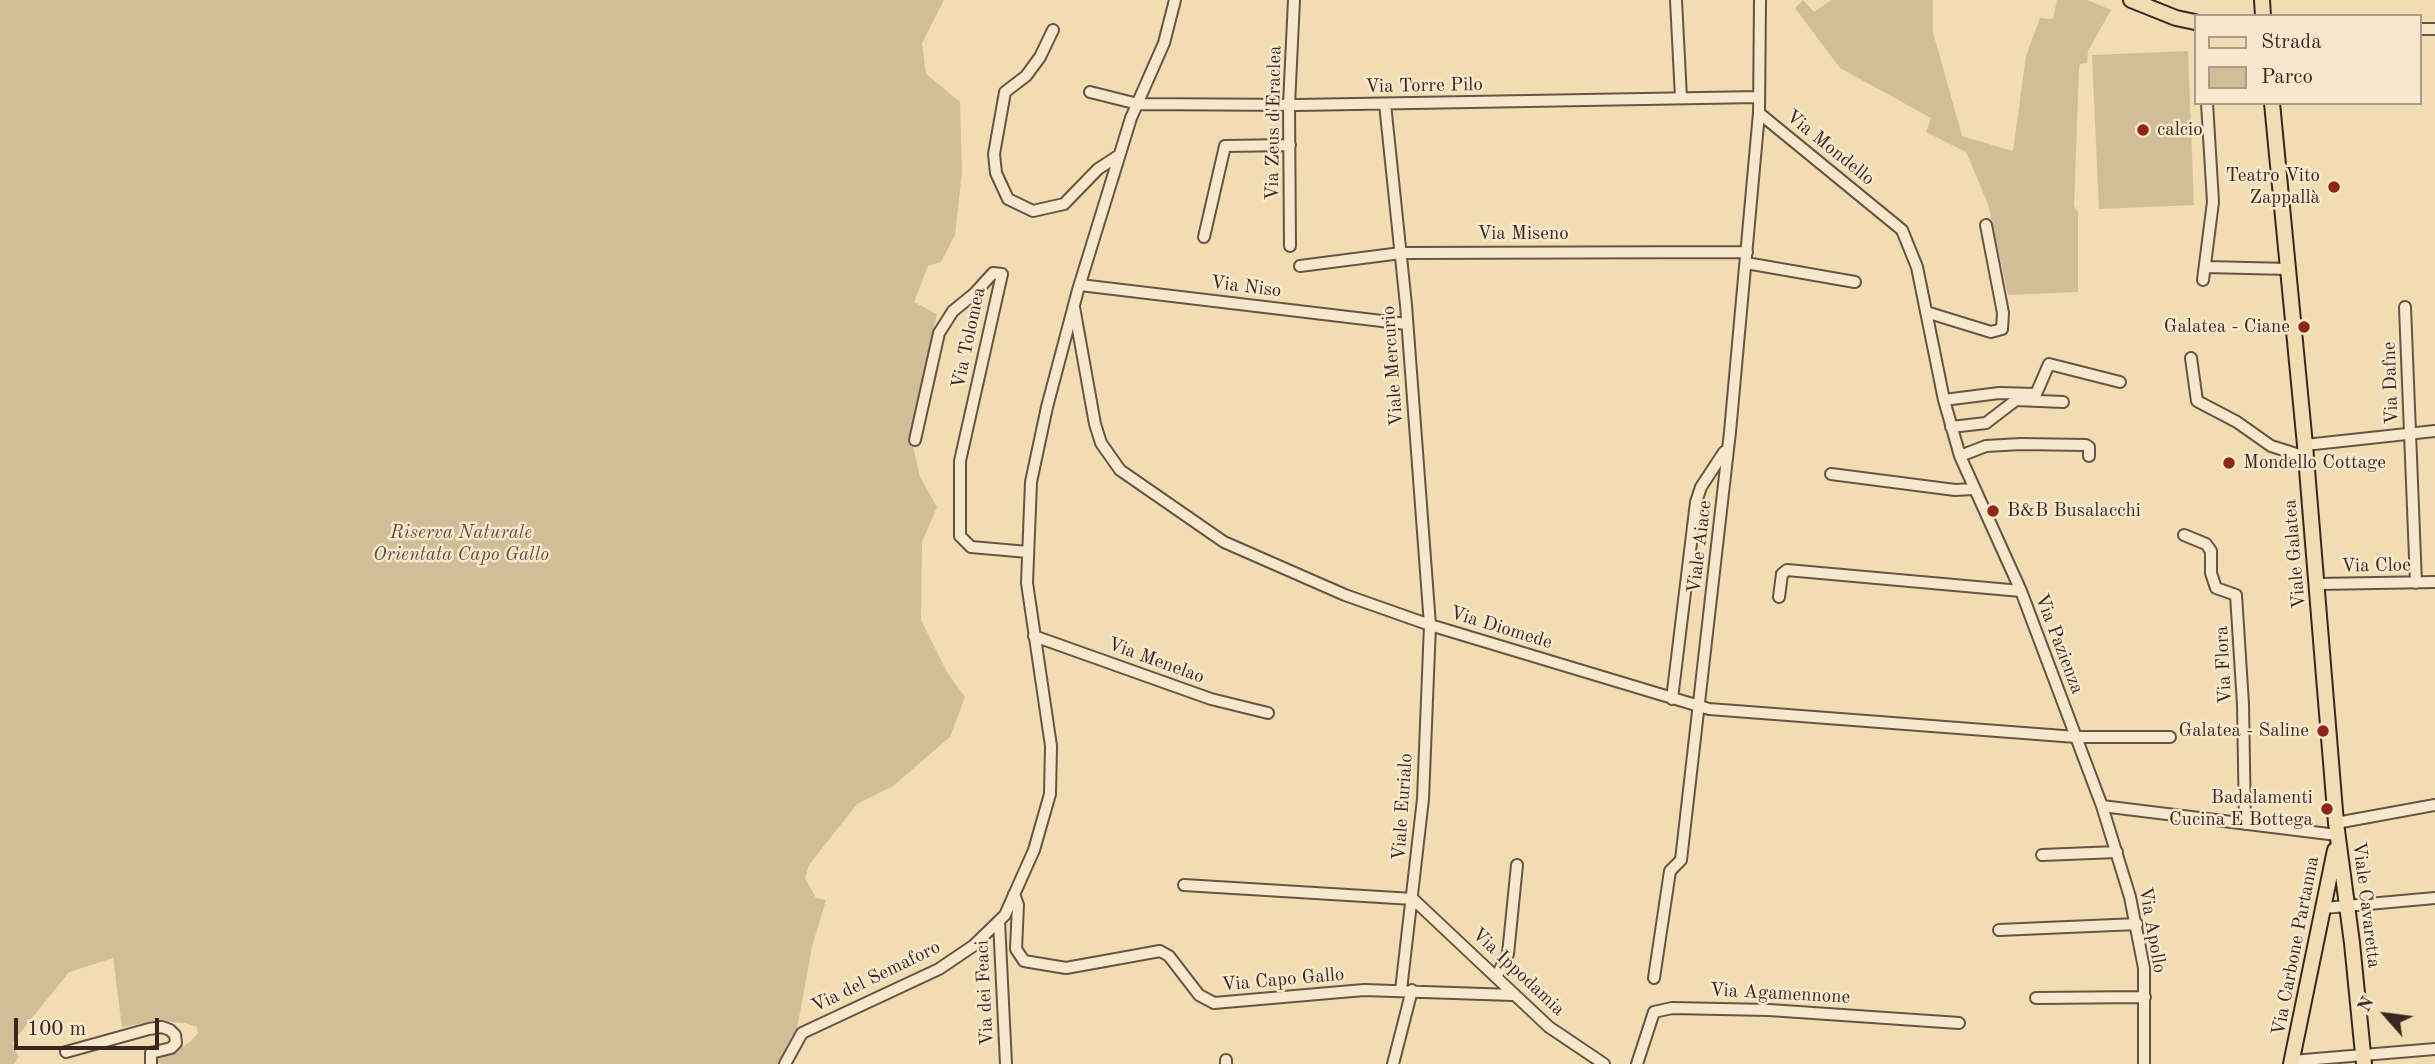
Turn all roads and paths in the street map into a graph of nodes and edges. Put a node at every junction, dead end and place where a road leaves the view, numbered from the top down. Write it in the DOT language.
graph roads {
  1 [pos="1175,0"];
  2 [pos="1294,0"];
  3 [pos="1676,0"];
  4 [pos="1760,0"];
  5 [pos="2131,0"];
  6 [pos="2194,22"];
  7 [pos="1053,30"];
  8 [pos="1090,92"];
  9 [pos="1759,97"];
  10 [pos="1681,98"];
  11 [pos="1138,104"];
  12 [pos="1385,104"];
  13 [pos="1289,105"];
  14 [pos="2207,105"];
  15 [pos="2272,105"];
  16 [pos="1759,113"];
  17 [pos="1290,145"];
  18 [pos="1118,156"];
  19 [pos="1986,225"];
  20 [pos="1204,237"];
  21 [pos="1290,246"];
  22 [pos="1401,253"];
  23 [pos="1747,258"];
  24 [pos="1300,266"];
  25 [pos="1917,267"];
  26 [pos="2206,267"];
  27 [pos="2289,269"];
  28 [pos="2203,280"];
  29 [pos="1855,282"];
  30 [pos="1080,285"];
  31 [pos="1074,307"];
  32 [pos="2405,307"];
  33 [pos="1926,312"];
  34 [pos="1407,324"];
  35 [pos="2191,358"];
  36 [pos="2120,382"];
  37 [pos="1944,400"];
  38 [pos="2063,402"];
  39 [pos="1951,427"];
  40 [pos="2435,431"];
  41 [pos="1730,432"];
  42 [pos="2411,433"];
  43 [pos="915,440"];
  44 [pos="2306,451"];
  45 [pos="1960,456"];
  46 [pos="2089,456"];
  47 [pos="1830,474"];
  48 [pos="1973,489"];
  49 [pos="2184,535"];
  50 [pos="1028,552"];
  51 [pos="2435,582"];
  52 [pos="2416,583"];
  53 [pos="2317,584"];
  54 [pos="2021,591"];
  55 [pos="1779,597"];
  56 [pos="1430,625"];
  57 [pos="1034,636"];
  58 [pos="1671,699"];
  59 [pos="1699,707"];
  60 [pos="1268,713"];
  61 [pos="2076,737"];
  62 [pos="2170,737"];
  63 [pos="2435,805"];
  64 [pos="2102,806"];
  65 [pos="2245,824"];
  66 [pos="2337,829"];
  67 [pos="2117,852"];
  68 [pos="2042,855"];
  69 [pos="1517,865"];
  70 [pos="1184,885"];
  71 [pos="1014,894"];
  72 [pos="2435,898"];
  73 [pos="1413,899"];
  74 [pos="2348,907"];
  75 [pos="2325,908"];
  76 [pos="999,921"];
  77 [pos="2137,923"];
  78 [pos="1999,930"];
  79 [pos="1496,977"];
  80 [pos="1654,978"];
  81 [pos="1406,990"];
  82 [pos="1513,995"];
  83 [pos="2145,997"];
  84 [pos="2036,998"];
  85 [pos="1959,1023"];
  86 [pos="2435,1049"];
  87 [pos="66,1052"];
  88 [pos="2363,1059"];
  89 [pos="2291,1062"];
  90 [pos="151,1064"];
  91 [pos="785,1064"];
  92 [pos="1006,1064"];
  93 [pos="1393,1064"];
  94 [pos="1604,1064"];
  95 [pos="1637,1064"];
  96 [pos="2144,1064"];
  1 -- 11 [label="street"];
  2 -- 13 [label="street, Via Zeus d'Eraclea"];
  3 -- 10 [label="street"];
  4 -- 9 [label="street, Via Mondello"];
  5 -- 6 [label="main road"];
  7 -- 18 [label="street"];
  8 -- 11 [label="street, Via Torre Pilo"];
  9 -- 10 [label="street, Via Torre Pilo"];
  9 -- 16 [label="street, Via Mondello"];
  10 -- 12 [label="street, Via Torre Pilo"];
  11 -- 13 [label="street, Via Torre Pilo"];
  11 -- 18 [label="street"];
  12 -- 13 [label="street, Via Torre Pilo"];
  12 -- 22 [label="street, Viale Mercurio"];
  13 -- 17 [label="street, Via Zeus d'Eraclea"];
  14 -- 26 [label="street"];
  15 -- 27 [label="main road, Viale Galatea"];
  16 -- 23 [label="street, Viale Aiace"];
  16 -- 25 [label="street, Via Mondello"];
  17 -- 20 [label="street"];
  17 -- 21 [label="street, Via Zeus d'Eraclea"];
  18 -- 30 [label="street"];
  19 -- 33 [label="street"];
  22 -- 23 [label="street, Via Miseno"];
  22 -- 24 [label="street, Via Miseno"];
  22 -- 34 [label="street, Viale Mercurio"];
  23 -- 29 [label="street, Via Miseno"];
  23 -- 41 [label="street, Viale Aiace"];
  25 -- 33 [label="street, Via Pazienza"];
  26 -- 27 [label="street"];
  26 -- 28 [label="street"];
  27 -- 44 [label="main road, Viale Galatea"];
  30 -- 31 [label="street"];
  30 -- 34 [label="street, Via Niso"];
  31 -- 50 [label="street"];
  31 -- 56 [label="street, Via Diomede"];
  32 -- 42 [label="street, Via Dafne"];
  33 -- 37 [label="street, Via Pazienza"];
  34 -- 56 [label="street, Viale Mercurio"];
  35 -- 44 [label="street"];
  36 -- 37 [label="street"];
  37 -- 39 [label="street, Via Pazienza"];
  38 -- 39 [label="street"];
  39 -- 45 [label="street, Via Pazienza"];
  40 -- 42 [label="street"];
  41 -- 58 [label="street"];
  41 -- 59 [label="street, Viale Aiace"];
  42 -- 44 [label="street"];
  42 -- 52 [label="street, Via Dafne"];
  43 -- 50 [label="street, Via Tolomea"];
  44 -- 53 [label="main road, Viale Galatea"];
  45 -- 46 [label="street"];
  45 -- 48 [label="street, Via Pazienza"];
  47 -- 48 [label="street"];
  48 -- 54 [label="street, Via Pazienza"];
  49 -- 65 [label="street, Via Flora"];
  50 -- 57 [label="street"];
  51 -- 52 [label="street, Via Cloe"];
  52 -- 53 [label="street, Via Cloe"];
  53 -- 66 [label="main road, Viale Galatea"];
  54 -- 55 [label="street"];
  54 -- 61 [label="street, Via Pazienza"];
  56 -- 58 [label="street, Via Diomede"];
  56 -- 73 [label="street, Viale Eurialo"];
  57 -- 60 [label="street, Via Menelao"];
  57 -- 71 [label="street"];
  58 -- 59 [label="street, Via Diomede"];
  59 -- 61 [label="street, Via Diomede"];
  59 -- 80 [label="street, Viale Aiace"];
  61 -- 62 [label="street, Via Diomede"];
  61 -- 64 [label="street, Via Pazienza"];
  63 -- 66 [label="street"];
  64 -- 65 [label="street"];
  64 -- 67 [label="street, Via Apollo"];
  65 -- 66 [label="street"];
  66 -- 74 [label="main road, Viale Cavaretta"];
  66 -- 75 [label="main road, Via Carbone Partanna"];
  67 -- 68 [label="street"];
  67 -- 77 [label="street, Via Apollo"];
  69 -- 79 [label="street"];
  70 -- 73 [label="street"];
  71 -- 76 [label="street, Via del Semaforo"];
  71 -- 81 [label="street, Via Capo Gallo"];
  72 -- 74 [label="street"];
  73 -- 79 [label="street, Via Ippodamia"];
  73 -- 81 [label="street, Viale Eurialo"];
  74 -- 75 [label="street"];
  74 -- 88 [label="main road, Viale Cavaretta"];
  75 -- 89 [label="main road, Via Carbone Partanna"];
  76 -- 91 [label="street, Via del Semaforo"];
  76 -- 92 [label="street, Via dei Feaci"];
  77 -- 78 [label="street"];
  77 -- 83 [label="street, Via Apollo"];
  79 -- 82 [label="street, Via Ippodamia"];
  81 -- 82 [label="street, Via Capo Gallo"];
  81 -- 93 [label="street, Viale Eurialo"];
  82 -- 94 [label="street, Via Ippodamia"];
  83 -- 84 [label="street"];
  83 -- 96 [label="street, Via Apollo"];
  85 -- 95 [label="street, Via Agamennone"];
  86 -- 88 [label="street"];
  87 -- 90 [label="street"];
  88 -- 89 [label="street"];
}
